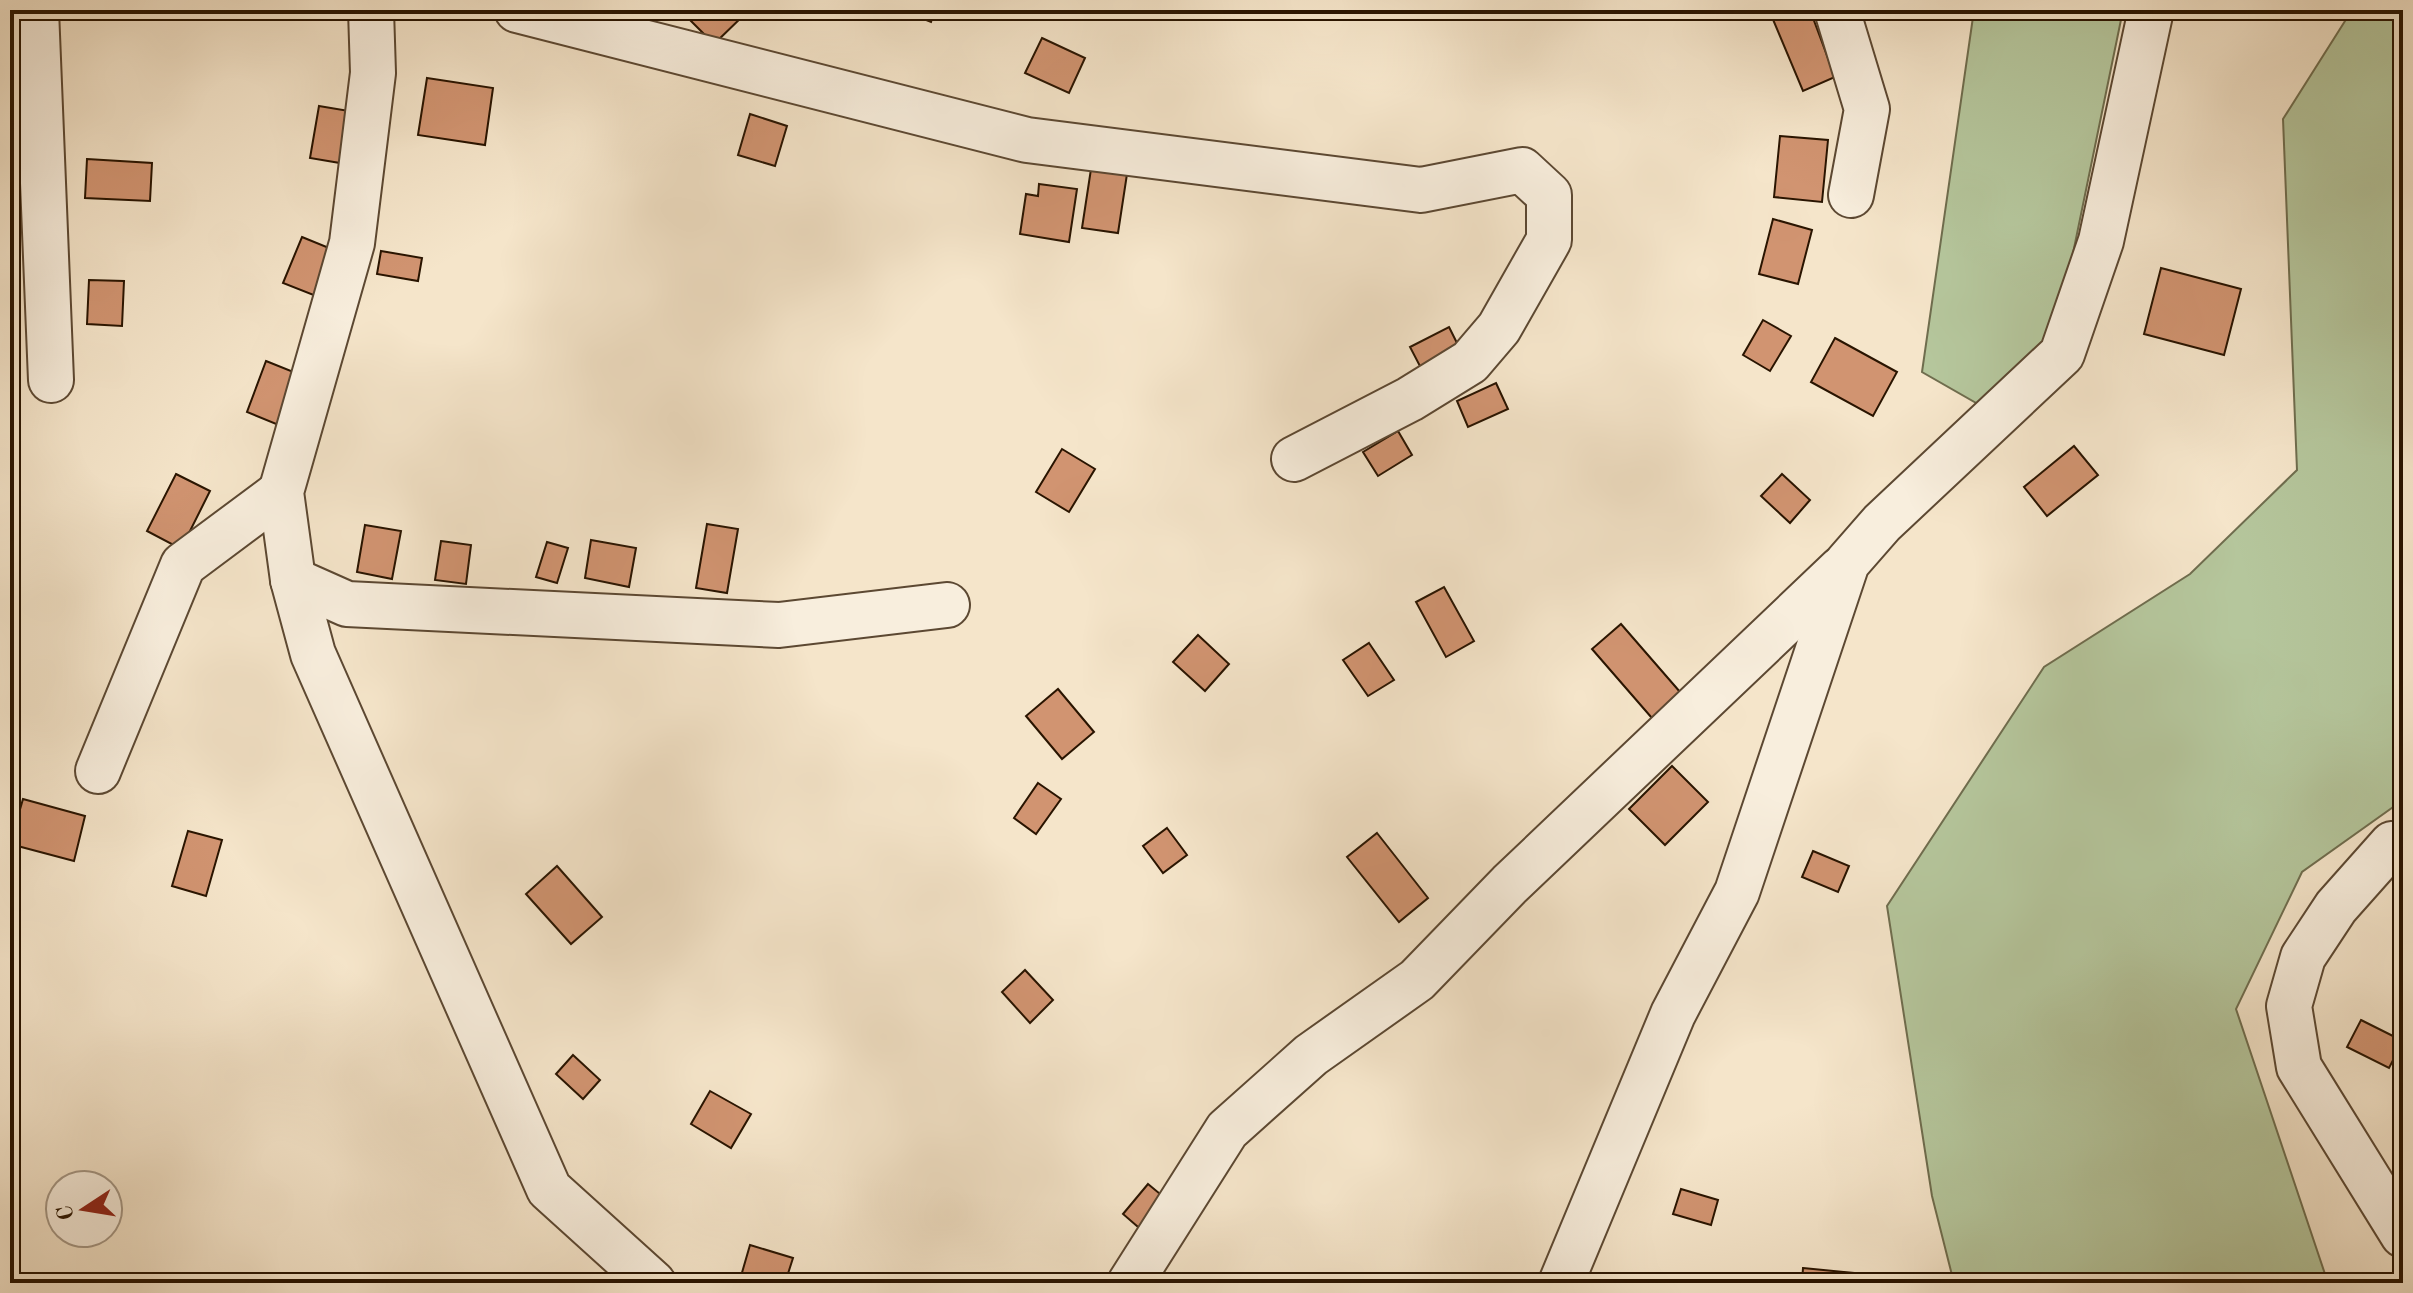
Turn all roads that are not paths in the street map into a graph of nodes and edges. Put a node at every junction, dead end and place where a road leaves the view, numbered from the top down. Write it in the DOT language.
graph roads {
  1 [pos="36,10"];
  2 [pos="371,10"];
  3 [pos="517,10"];
  4 [pos="1837,10"];
  5 [pos="2151,10"];
  6 [pos="1851,195"];
  7 [pos="51,380"];
  8 [pos="1294,459"];
  9 [pos="281,492"];
  10 [pos="1847,563"];
  11 [pos="293,580"];
  12 [pos="947,605"];
  13 [pos="98,771"];
  14 [pos="2392,844"];
  15 [pos="2403,1235"];
  16 [pos="653,1283"];
  17 [pos="1130,1283"];
  18 [pos="1561,1283"];
  1 -- 7 [label="street"];
  2 -- 9 [label="street"];
  3 -- 8 [label="street"];
  4 -- 6 [label="street"];
  5 -- 10 [label="street"];
  9 -- 11 [label="street"];
  9 -- 13 [label="street"];
  10 -- 17 [label="street"];
  10 -- 18 [label="street"];
  11 -- 12 [label="street"];
  11 -- 16 [label="street"];
  14 -- 15 [label="street"];
}
